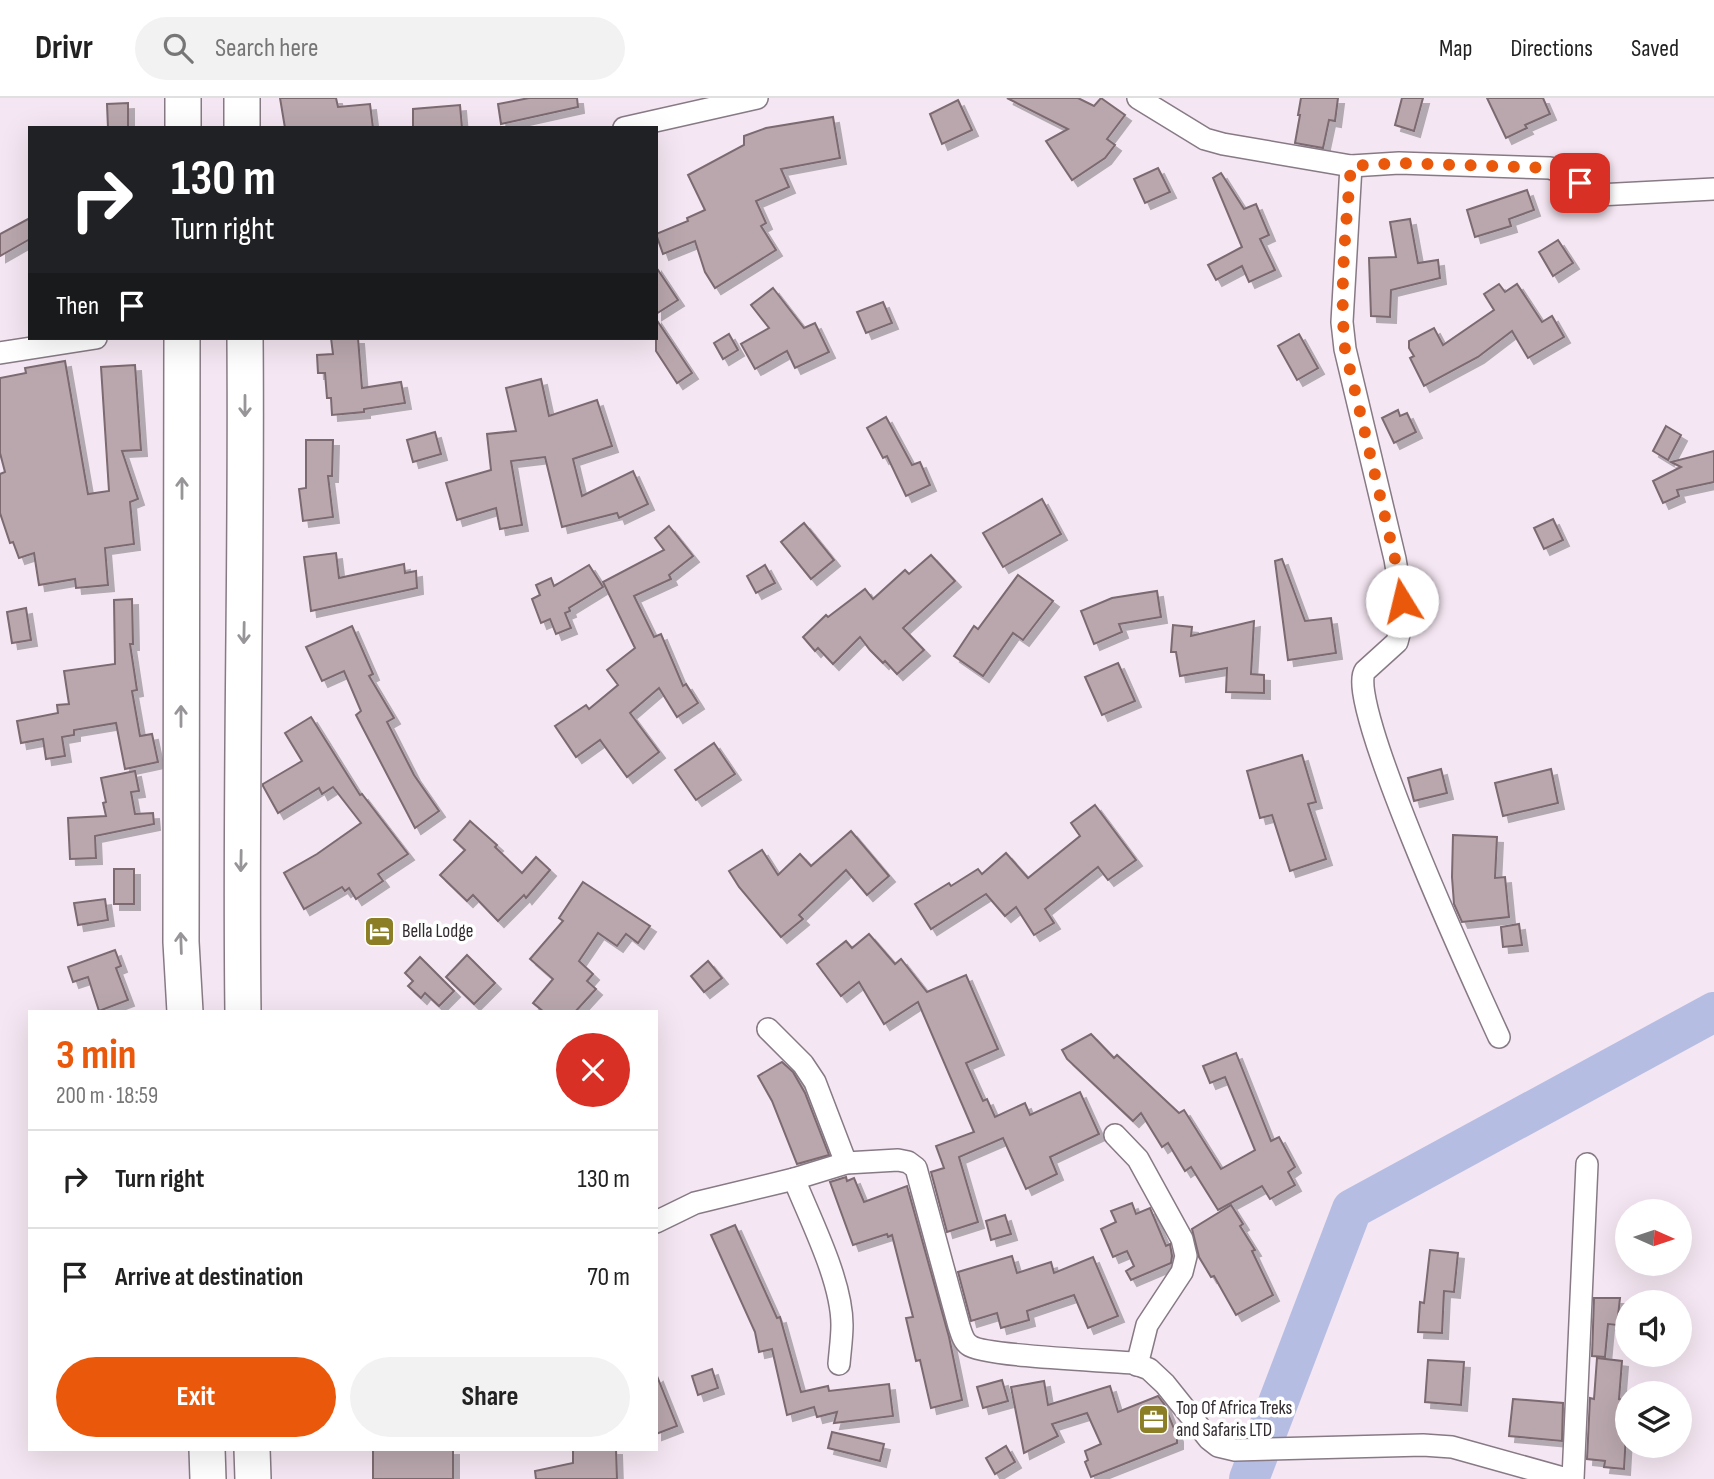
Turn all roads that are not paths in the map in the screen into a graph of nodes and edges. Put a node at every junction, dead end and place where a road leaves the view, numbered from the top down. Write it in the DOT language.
graph roads {
  1 [pos="183,98"];
  2 [pos="242,98"];
  3 [pos="757,98"];
  4 [pos="1138,98"];
  5 [pos="183,126"];
  6 [pos="242,126"];
  7 [pos="633,126"];
  8 [pos="1351,166"];
  9 [pos="1714,189"];
  10 [pos="83,340"];
  11 [pos="182,340"];
  12 [pos="245,340"];
  13 [pos="0,353"];
  14 [pos="185,1010"];
  15 [pos="243,1010"];
  16 [pos="768,1028"];
  17 [pos="1499,1037"];
  18 [pos="1115,1135"];
  19 [pos="846,1163"];
  20 [pos="1587,1164"];
  21 [pos="794,1179"];
  22 [pos="658,1221"];
  23 [pos="839,1364"];
  24 [pos="1138,1365"];
  25 [pos="207,1451"];
  26 [pos="252,1451"];
  27 [pos="208,1479"];
  28 [pos="253,1479"];
  29 [pos="1567,1479"];
  30 [pos="1573,1479"];
  1 -- 5 [label="highway"];
  2 -- 6 [label="highway"];
  3 -- 7 [label="street"];
  4 -- 8 [label="street"];
  8 -- 9 [label="street"];
  8 -- 17 [label="street"];
  10 -- 13 [label="street"];
  14 -- 11 [label="highway, one-way"];
  12 -- 15 [label="highway, one-way"];
  16 -- 19 [label="street"];
  18 -- 24 [label="street"];
  19 -- 21 [label="street"];
  19 -- 24 [label="street"];
  20 -- 30 [label="street"];
  21 -- 22 [label="street"];
  21 -- 23 [label="street"];
  24 -- 29 [label="street"];
  25 -- 27 [label="highway"];
  26 -- 28 [label="highway"];
}
